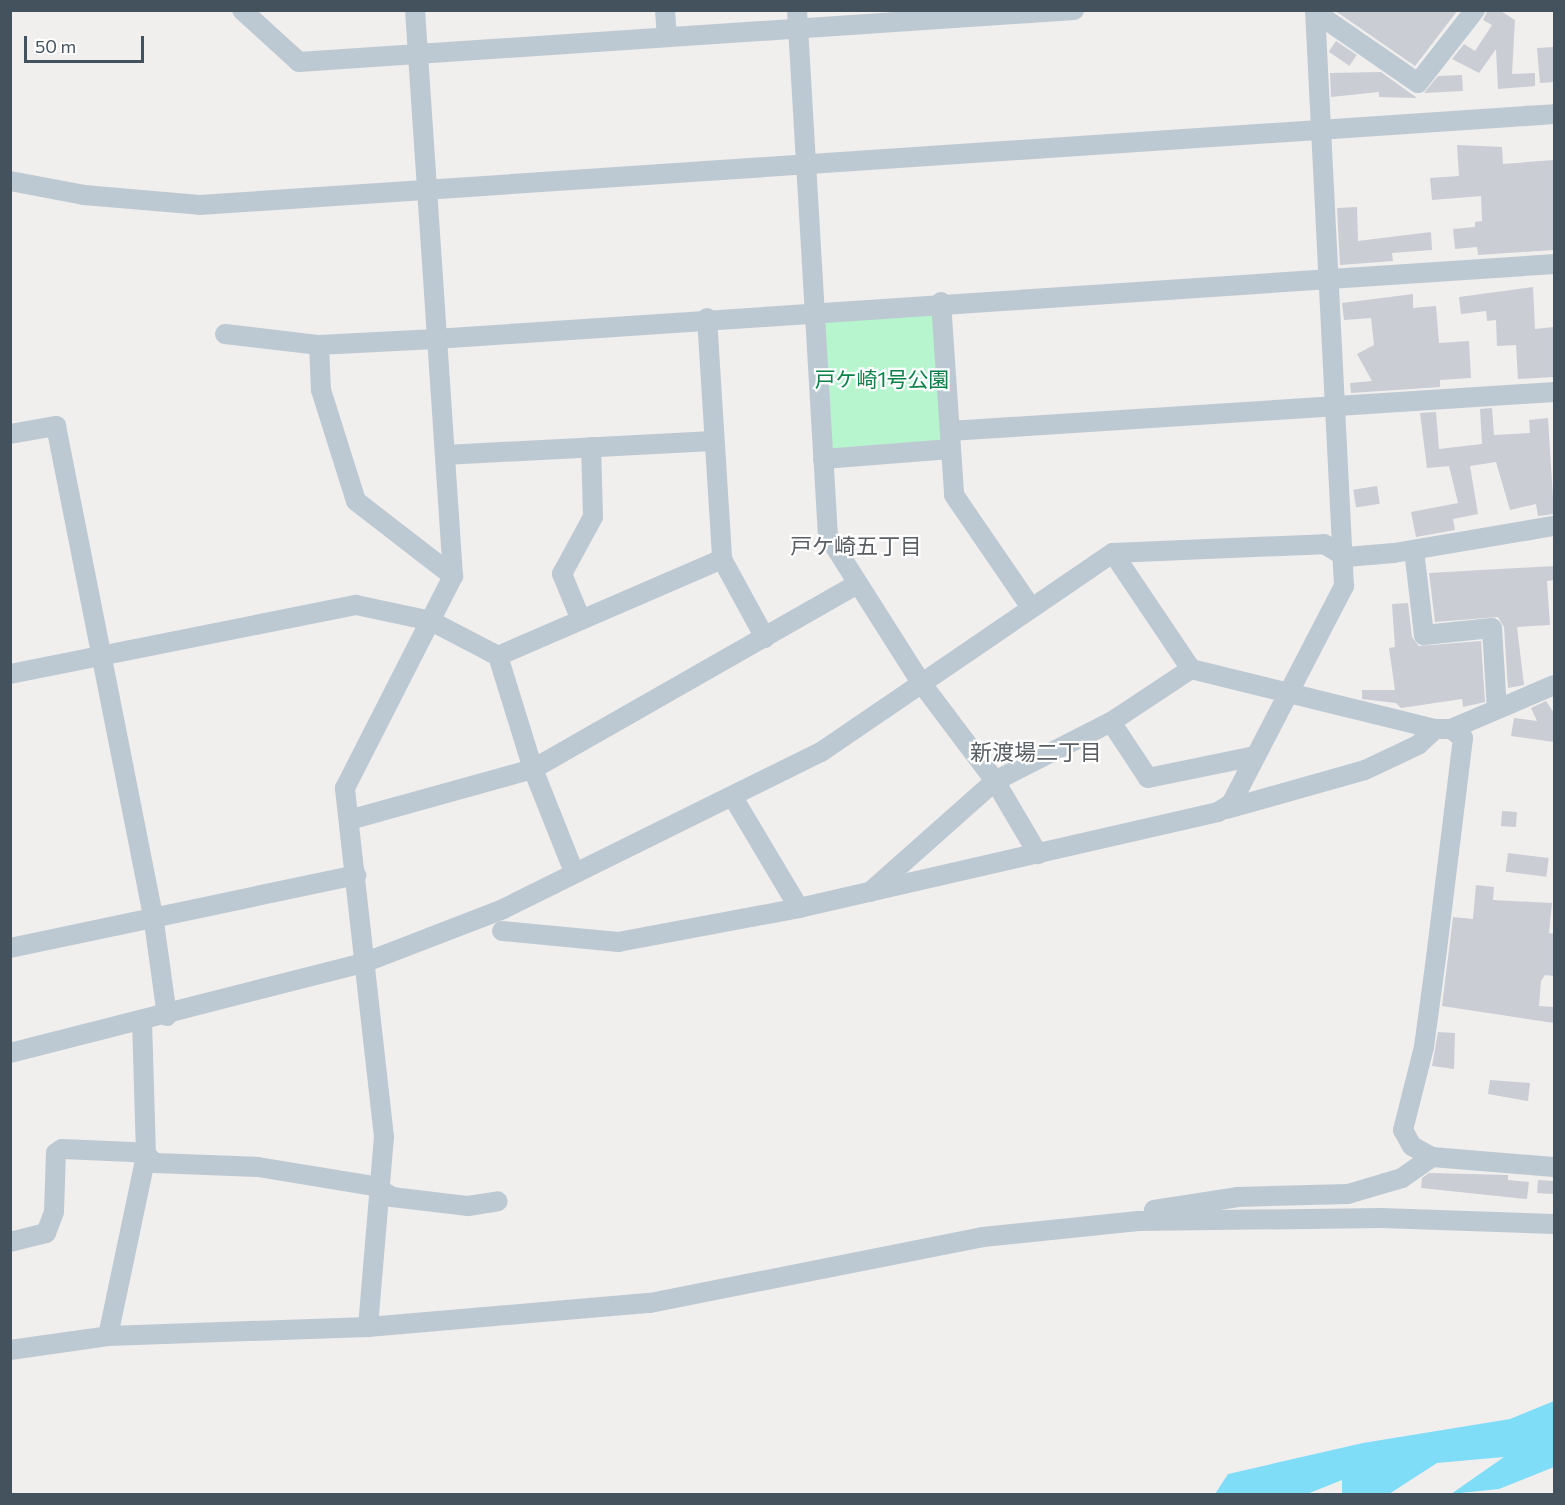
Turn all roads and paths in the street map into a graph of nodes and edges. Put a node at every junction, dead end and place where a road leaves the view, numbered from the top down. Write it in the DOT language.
graph roads {
  1 [pos="242,10"];
  2 [pos="414,10"];
  3 [pos="665,10"];
  4 [pos="1074,10"];
  5 [pos="1475,10"];
  6 [pos="1315,11"];
  7 [pos="929,14"];
  8 [pos="798,19"];
  9 [pos="667,36"];
  10 [pos="417,55"];
  11 [pos="1554,114"];
  12 [pos="1319,129"];
  13 [pos="807,165"];
  14 [pos="10,181"];
  15 [pos="427,190"];
  16 [pos="1554,264"];
  17 [pos="1329,278"];
  18 [pos="940,302"];
  19 [pos="814,310"];
  20 [pos="707,318"];
  21 [pos="225,334"];
  22 [pos="435,339"];
  23 [pos="319,345"];
  24 [pos="1554,392"];
  25 [pos="1338,406"];
  26 [pos="10,434"];
  27 [pos="950,440"];
  28 [pos="712,441"];
  29 [pos="591,447"];
  30 [pos="445,455"];
  31 [pos="823,459"];
  32 [pos="1554,526"];
  33 [pos="1414,550"];
  34 [pos="1113,553"];
  35 [pos="1346,556"];
  36 [pos="722,559"];
  37 [pos="453,576"];
  38 [pos="857,585"];
  39 [pos="1030,606"];
  40 [pos="581,620"];
  41 [pos="431,621"];
  42 [pos="765,638"];
  43 [pos="104,655"];
  44 [pos="498,656"];
  45 [pos="1191,669"];
  46 [pos="10,674"];
  47 [pos="922,684"];
  48 [pos="1554,685"];
  49 [pos="1287,692"];
  50 [pos="1497,709"];
  51 [pos="1111,722"];
  52 [pos="1443,729"];
  53 [pos="1255,756"];
  54 [pos="533,769"];
  55 [pos="995,781"];
  56 [pos="734,799"];
  57 [pos="1227,809"];
  58 [pos="349,820"];
  59 [pos="1038,854"];
  60 [pos="574,872"];
  61 [pos="356,874"];
  62 [pos="869,893"];
  63 [pos="799,908"];
  64 [pos="153,915"];
  65 [pos="502,931"];
  66 [pos="10,948"];
  67 [pos="366,962"];
  68 [pos="167,1016"];
  69 [pos="142,1021"];
  70 [pos="10,1053"];
  71 [pos="146,1155"];
  72 [pos="1432,1157"];
  73 [pos="1554,1167"];
  74 [pos="381,1190"];
  75 [pos="498,1201"];
  76 [pos="1138,1221"];
  77 [pos="1554,1224"];
  78 [pos="10,1242"];
  79 [pos="368,1326"];
  80 [pos="108,1336"];
  81 [pos="10,1350"];
  1 -- 10 [label="street"];
  2 -- 10 [label="street"];
  3 -- 9 [label="street"];
  4 -- 7 [label="street"];
  5 -- 6 [label="street"];
  6 -- 12 [label="street"];
  7 -- 8 [label="street"];
  8 -- 9 [label="street"];
  8 -- 13 [label="street"];
  9 -- 10 [label="street"];
  10 -- 15 [label="street"];
  11 -- 12 [label="street"];
  12 -- 13 [label="street"];
  12 -- 17 [label="street"];
  13 -- 15 [label="street"];
  13 -- 19 [label="street"];
  14 -- 15 [label="street"];
  15 -- 22 [label="street"];
  16 -- 17 [label="street"];
  17 -- 18 [label="street"];
  17 -- 25 [label="street"];
  18 -- 19 [label="street"];
  18 -- 27 [label="street"];
  19 -- 20 [label="street"];
  19 -- 31 [label="street"];
  20 -- 22 [label="street"];
  20 -- 28 [label="street"];
  21 -- 23 [label="street"];
  22 -- 23 [label="street"];
  22 -- 30 [label="street"];
  23 -- 37 [label="street"];
  24 -- 25 [label="street"];
  25 -- 27 [label="street"];
  25 -- 35 [label="street"];
  26 -- 43 [label="street"];
  27 -- 31 [label="street"];
  27 -- 39 [label="street"];
  28 -- 29 [label="street"];
  28 -- 36 [label="street"];
  29 -- 30 [label="street"];
  29 -- 40 [label="street"];
  30 -- 37 [label="street"];
  31 -- 38 [label="street"];
  32 -- 33 [label="street"];
  33 -- 35 [label="street"];
  33 -- 50 [label="street"];
  34 -- 35 [label="street"];
  34 -- 39 [label="street"];
  34 -- 45 [label="street"];
  35 -- 49 [label="street"];
  36 -- 40 [label="street"];
  36 -- 42 [label="street"];
  37 -- 41 [label="street"];
  38 -- 42 [label="street"];
  38 -- 47 [label="street"];
  39 -- 47 [label="street"];
  40 -- 44 [label="street"];
  41 -- 43 [label="street"];
  41 -- 44 [label="street"];
  41 -- 58 [label="street"];
  42 -- 54 [label="street"];
  43 -- 46 [label="street"];
  43 -- 64 [label="street"];
  44 -- 54 [label="street"];
  45 -- 49 [label="street"];
  45 -- 51 [label="street"];
  47 -- 55 [label="street"];
  47 -- 56 [label="street"];
  48 -- 50 [label="street"];
  49 -- 52 [label="street"];
  49 -- 53 [label="street"];
  50 -- 52 [label="street"];
  51 -- 53 [label="street"];
  51 -- 55 [label="street"];
  52 -- 57 [label="street"];
  52 -- 72 [label="street"];
  53 -- 57 [label="street"];
  54 -- 58 [label="street"];
  54 -- 60 [label="street"];
  55 -- 59 [label="street"];
  55 -- 62 [label="street"];
  56 -- 60 [label="street"];
  56 -- 63 [label="street"];
  57 -- 59 [label="street"];
  58 -- 61 [label="street"];
  59 -- 62 [label="street"];
  60 -- 67 [label="street"];
  61 -- 64 [label="street"];
  61 -- 67 [label="street"];
  62 -- 63 [label="street"];
  63 -- 65 [label="street"];
  64 -- 66 [label="street"];
  64 -- 68 [label="street"];
  67 -- 68 [label="street"];
  67 -- 74 [label="street"];
  68 -- 69 [label="street"];
  69 -- 70 [label="street"];
  69 -- 71 [label="street"];
  71 -- 74 [label="street"];
  71 -- 78 [label="street"];
  71 -- 80 [label="street"];
  72 -- 73 [label="street"];
  72 -- 76 [label="street"];
  74 -- 75 [label="street"];
  74 -- 79 [label="street"];
  76 -- 77 [label="street"];
  76 -- 79 [label="street"];
  79 -- 80 [label="street"];
  80 -- 81 [label="street"];
}
